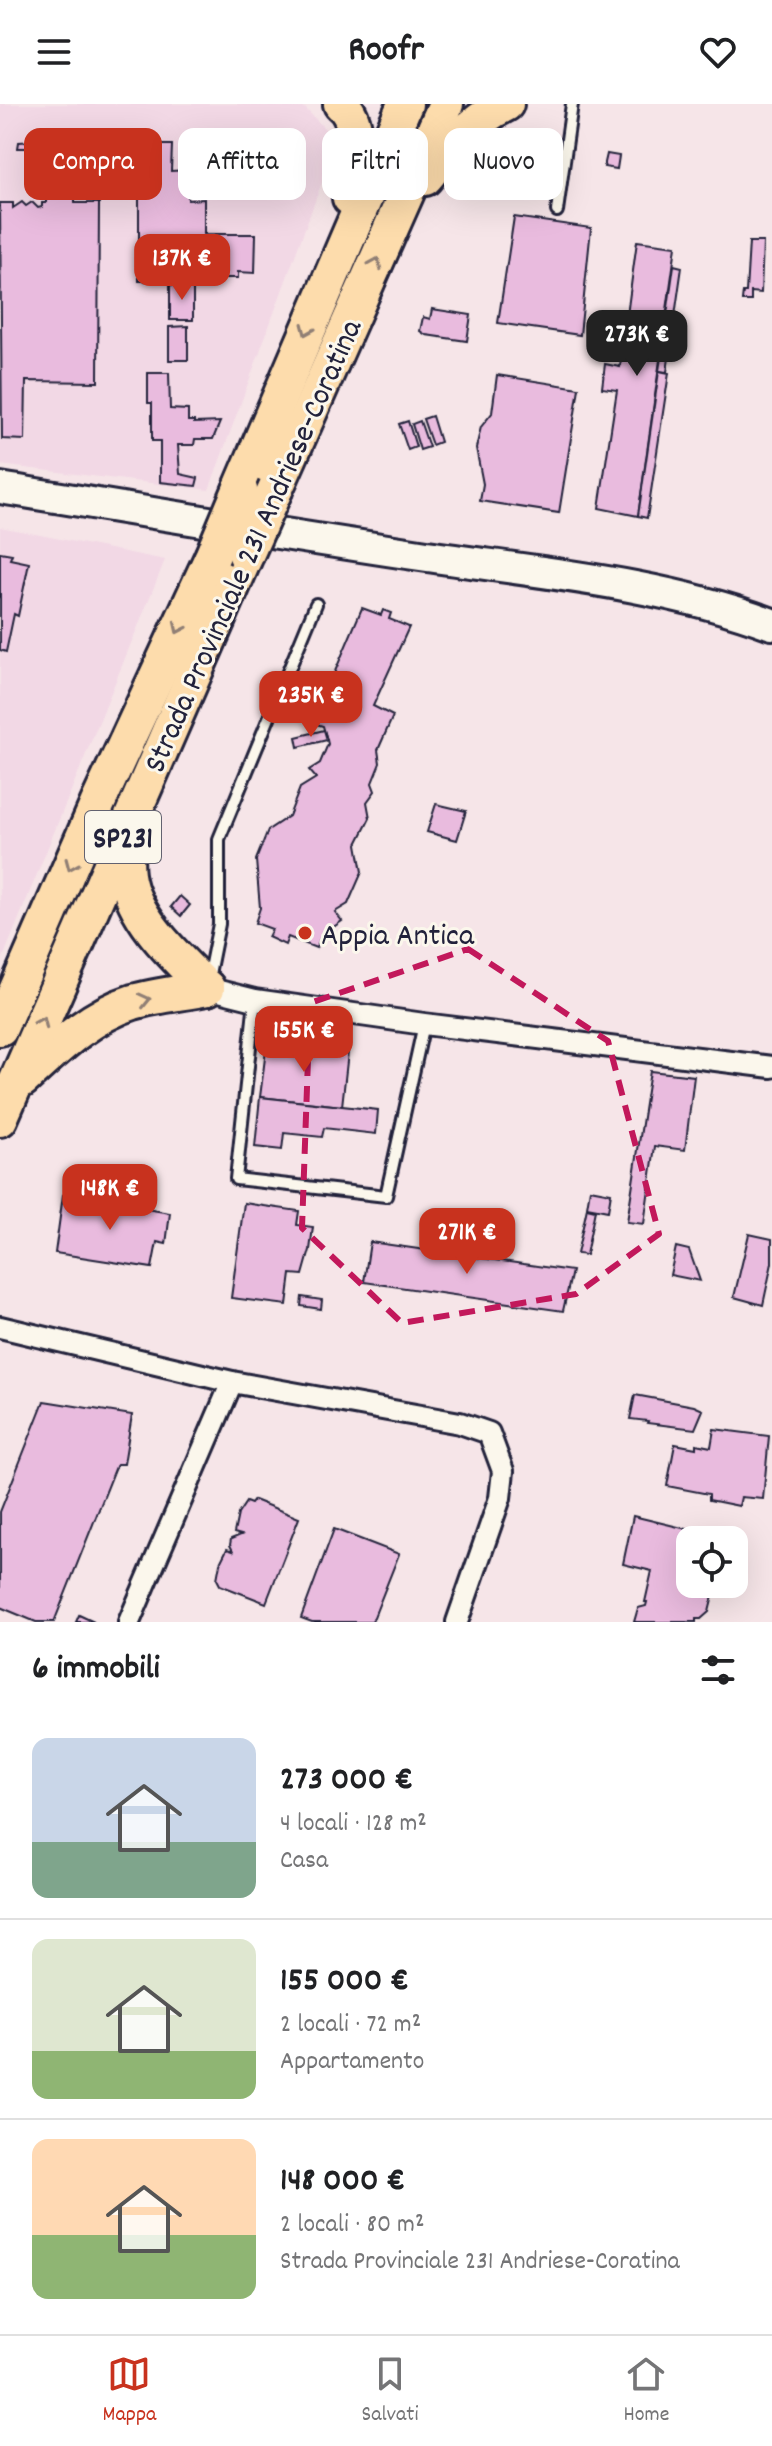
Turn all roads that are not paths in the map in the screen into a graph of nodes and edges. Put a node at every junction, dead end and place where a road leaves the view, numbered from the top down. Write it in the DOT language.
graph roads {
  1 [pos="341,104"];
  2 [pos="405,104"];
  3 [pos="446,104"];
  4 [pos="506,104"];
  5 [pos="572,104"];
  6 [pos="401,206"];
  7 [pos="557,211"];
  8 [pos="326,285"];
  9 [pos="0,488"];
  10 [pos="316,604"];
  11 [pos="772,624"];
  12 [pos="127,827"];
  13 [pos="207,988"];
  14 [pos="255,1000"];
  15 [pos="424,1024"];
  16 [pos="0,1028"];
  17 [pos="772,1067"];
  18 [pos="6,1104"];
  19 [pos="0,1327"];
  20 [pos="232,1382"];
  21 [pos="129,1622"];
  22 [pos="457,1622"];
  1 -- 8 [label="highway"];
  2 -- 8 [label="highway, Strada Provinciale 231 Andriese-Coratina / SP231"];
  3 -- 6 [label="highway, Strada Provinciale 231 Andriese-Coratina / SP231"];
  4 -- 6 [label="highway"];
  5 -- 7 [label="lane"];
  12 -- 6 [label="highway, Strada Provinciale 231 Andriese-Coratina / SP231, one-way, bridge"];
  8 -- 16 [label="highway, Strada Provinciale 231 Andriese-Coratina / SP231, one-way, bridge"];
  9 -- 11 [label="main road"];
  10 -- 13 [label="lane"];
  12 -- 13 [label="highway"];
  18 -- 12 [label="highway, Strada Provinciale 231 Andriese-Coratina / SP231, one-way"];
  13 -- 14 [label="street"];
  18 -- 13 [label="highway, one-way"];
  14 -- 15 [label="street"];
  14 -- 15 [label="lane"];
  15 -- 17 [label="street"];
  19 -- 20 [label="street"];
  20 -- 21 [label="street"];
  20 -- 22 [label="street"];
}
